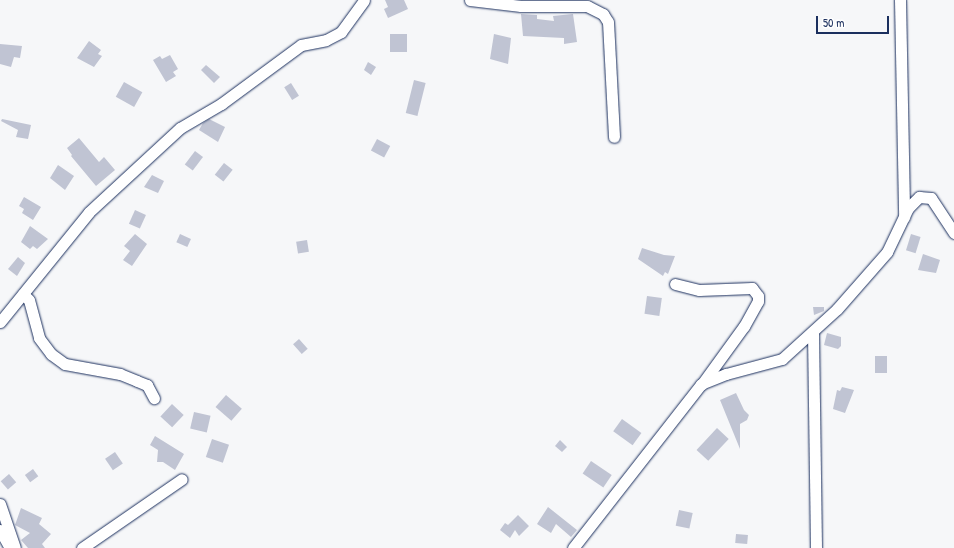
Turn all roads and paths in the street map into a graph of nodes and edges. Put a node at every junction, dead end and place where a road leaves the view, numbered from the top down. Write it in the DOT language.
graph roads {
  1 [pos="364,0"];
  2 [pos="470,0"];
  3 [pos="900,0"];
  4 [pos="614,137"];
  5 [pos="904,217"];
  6 [pos="954,233"];
  7 [pos="675,284"];
  8 [pos="23,294"];
  9 [pos="0,322"];
  10 [pos="813,333"];
  11 [pos="701,384"];
  12 [pos="154,398"];
  13 [pos="182,479"];
  14 [pos="0,504"];
  15 [pos="0,530"];
  16 [pos="11,548"];
  17 [pos="15,548"];
  18 [pos="82,548"];
  19 [pos="573,548"];
  20 [pos="816,548"];
  1 -- 8 [label="street"];
  2 -- 4 [label="street"];
  3 -- 5 [label="street"];
  5 -- 6 [label="street"];
  5 -- 10 [label="street"];
  7 -- 11 [label="street"];
  8 -- 9 [label="street"];
  8 -- 12 [label="street"];
  10 -- 11 [label="street"];
  10 -- 20 [label="street"];
  11 -- 19 [label="street"];
  13 -- 18 [label="street"];
  14 -- 17 [label="street"];
  15 -- 16 [label="street"];
}
